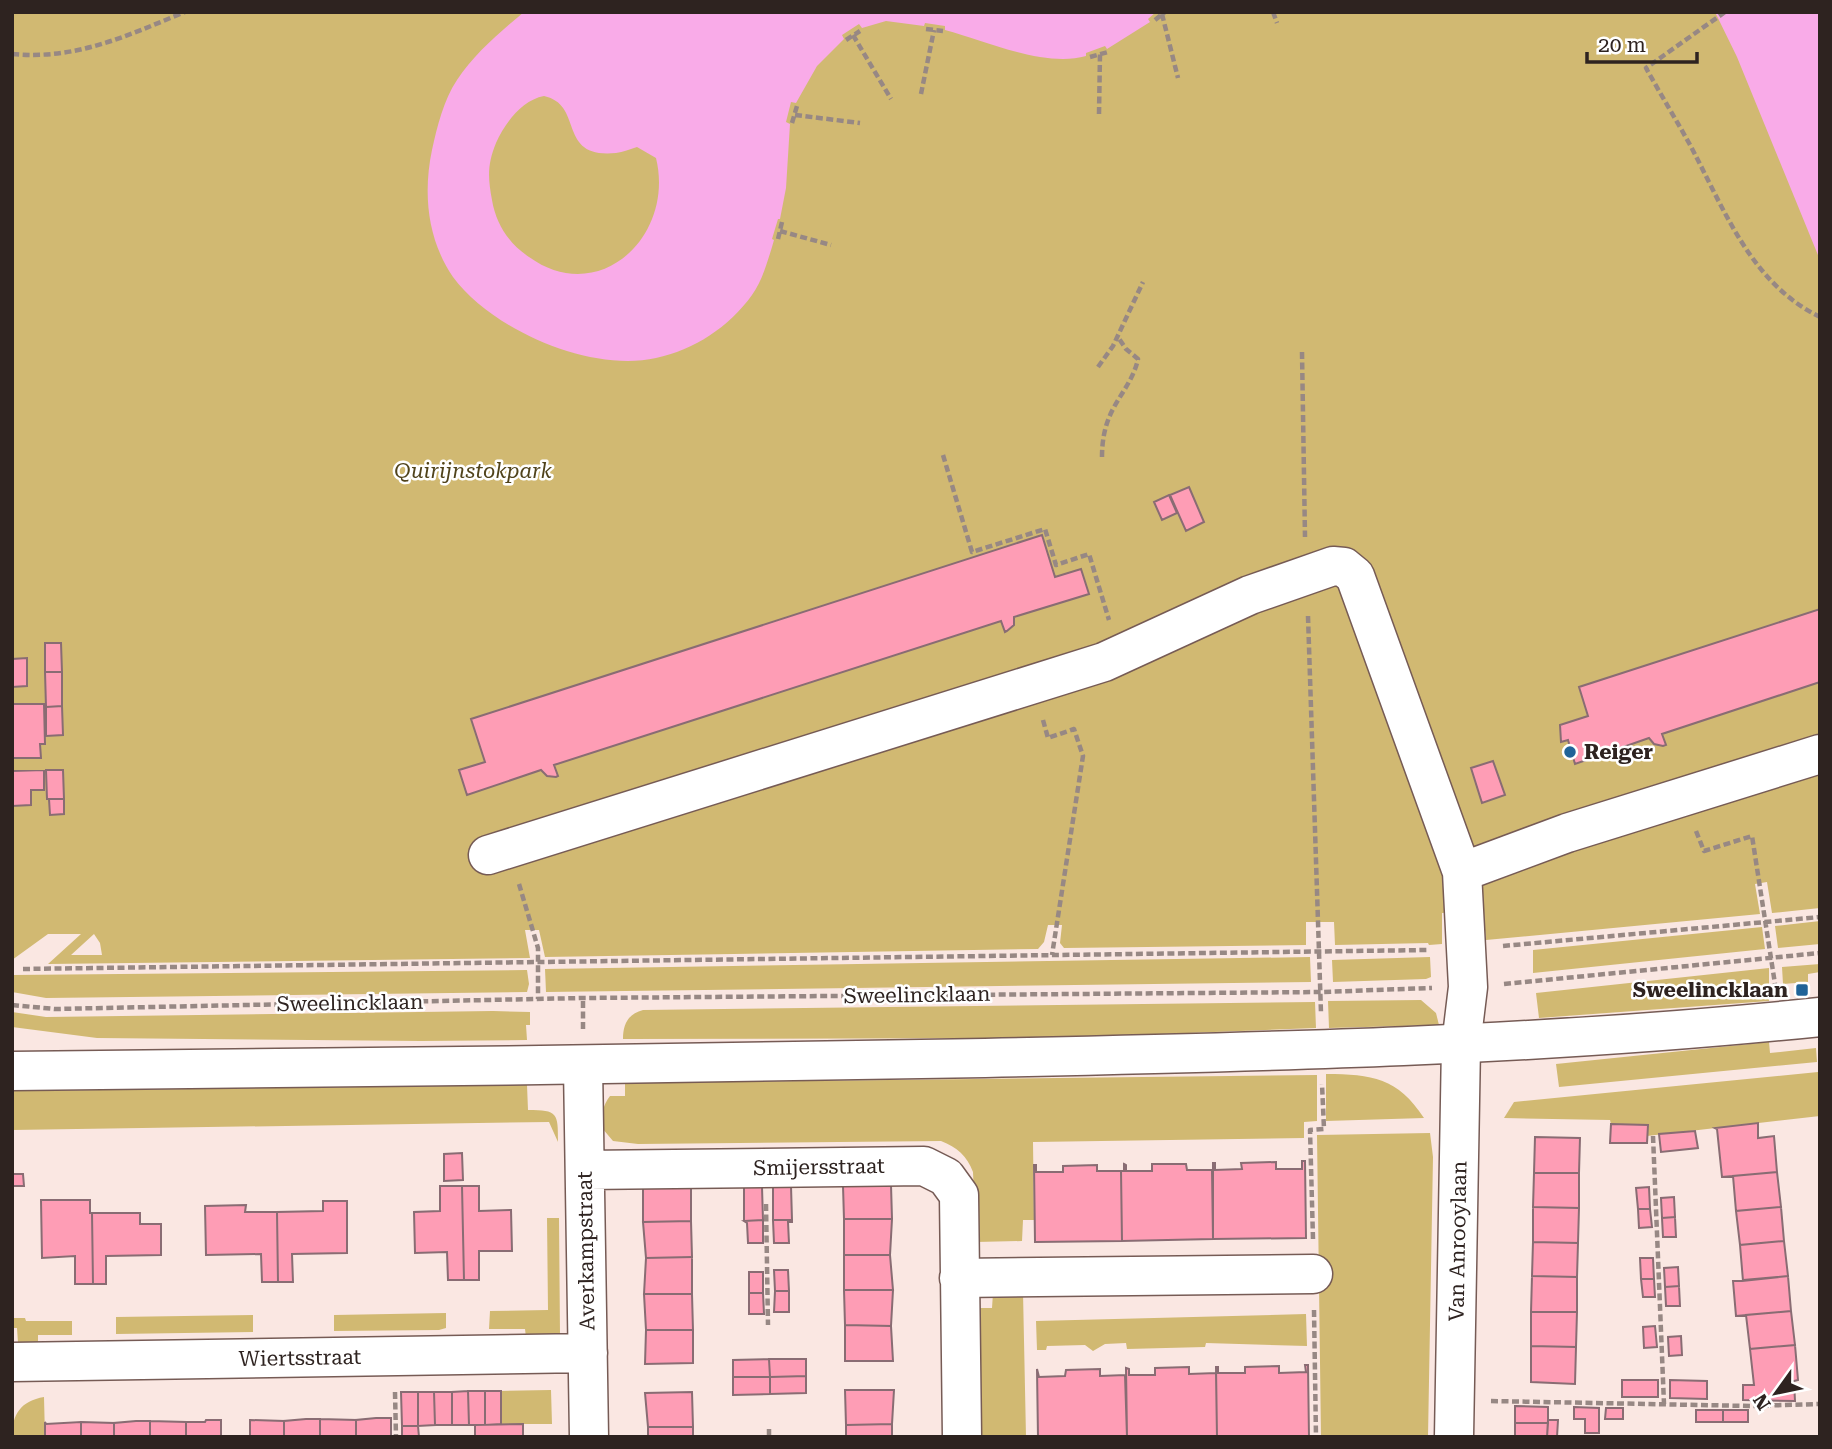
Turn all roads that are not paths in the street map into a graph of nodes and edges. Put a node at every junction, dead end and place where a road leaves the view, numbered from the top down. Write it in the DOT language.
graph roads {
  1 [pos="1820,754"];
  2 [pos="488,855"];
  3 [pos="1461,872"];
  4 [pos="1820,1017"];
  5 [pos="1461,1045"];
  6 [pos="583,1066"];
  7 [pos="12,1071"];
  8 [pos="585,1170"];
  9 [pos="1313,1274"];
  10 [pos="959,1278"];
  11 [pos="588,1353"];
  12 [pos="12,1362"];
  13 [pos="1455,1419"];
  14 [pos="589,1437"];
  15 [pos="962,1437"];
  1 -- 3 [label="street"];
  2 -- 3 [label="street"];
  3 -- 5 [label="street, Van Anrooylaan"];
  4 -- 5 [label="street"];
  5 -- 6 [label="street"];
  5 -- 13 [label="street, Van Anrooylaan"];
  6 -- 7 [label="street"];
  6 -- 8 [label="street, Averkampstraat"];
  8 -- 10 [label="street, Smijersstraat"];
  8 -- 11 [label="street, Averkampstraat"];
  9 -- 10 [label="street"];
  10 -- 15 [label="street, Smijersstraat"];
  11 -- 12 [label="street, Wiertsstraat"];
  11 -- 14 [label="street, Averkampstraat"];
}
